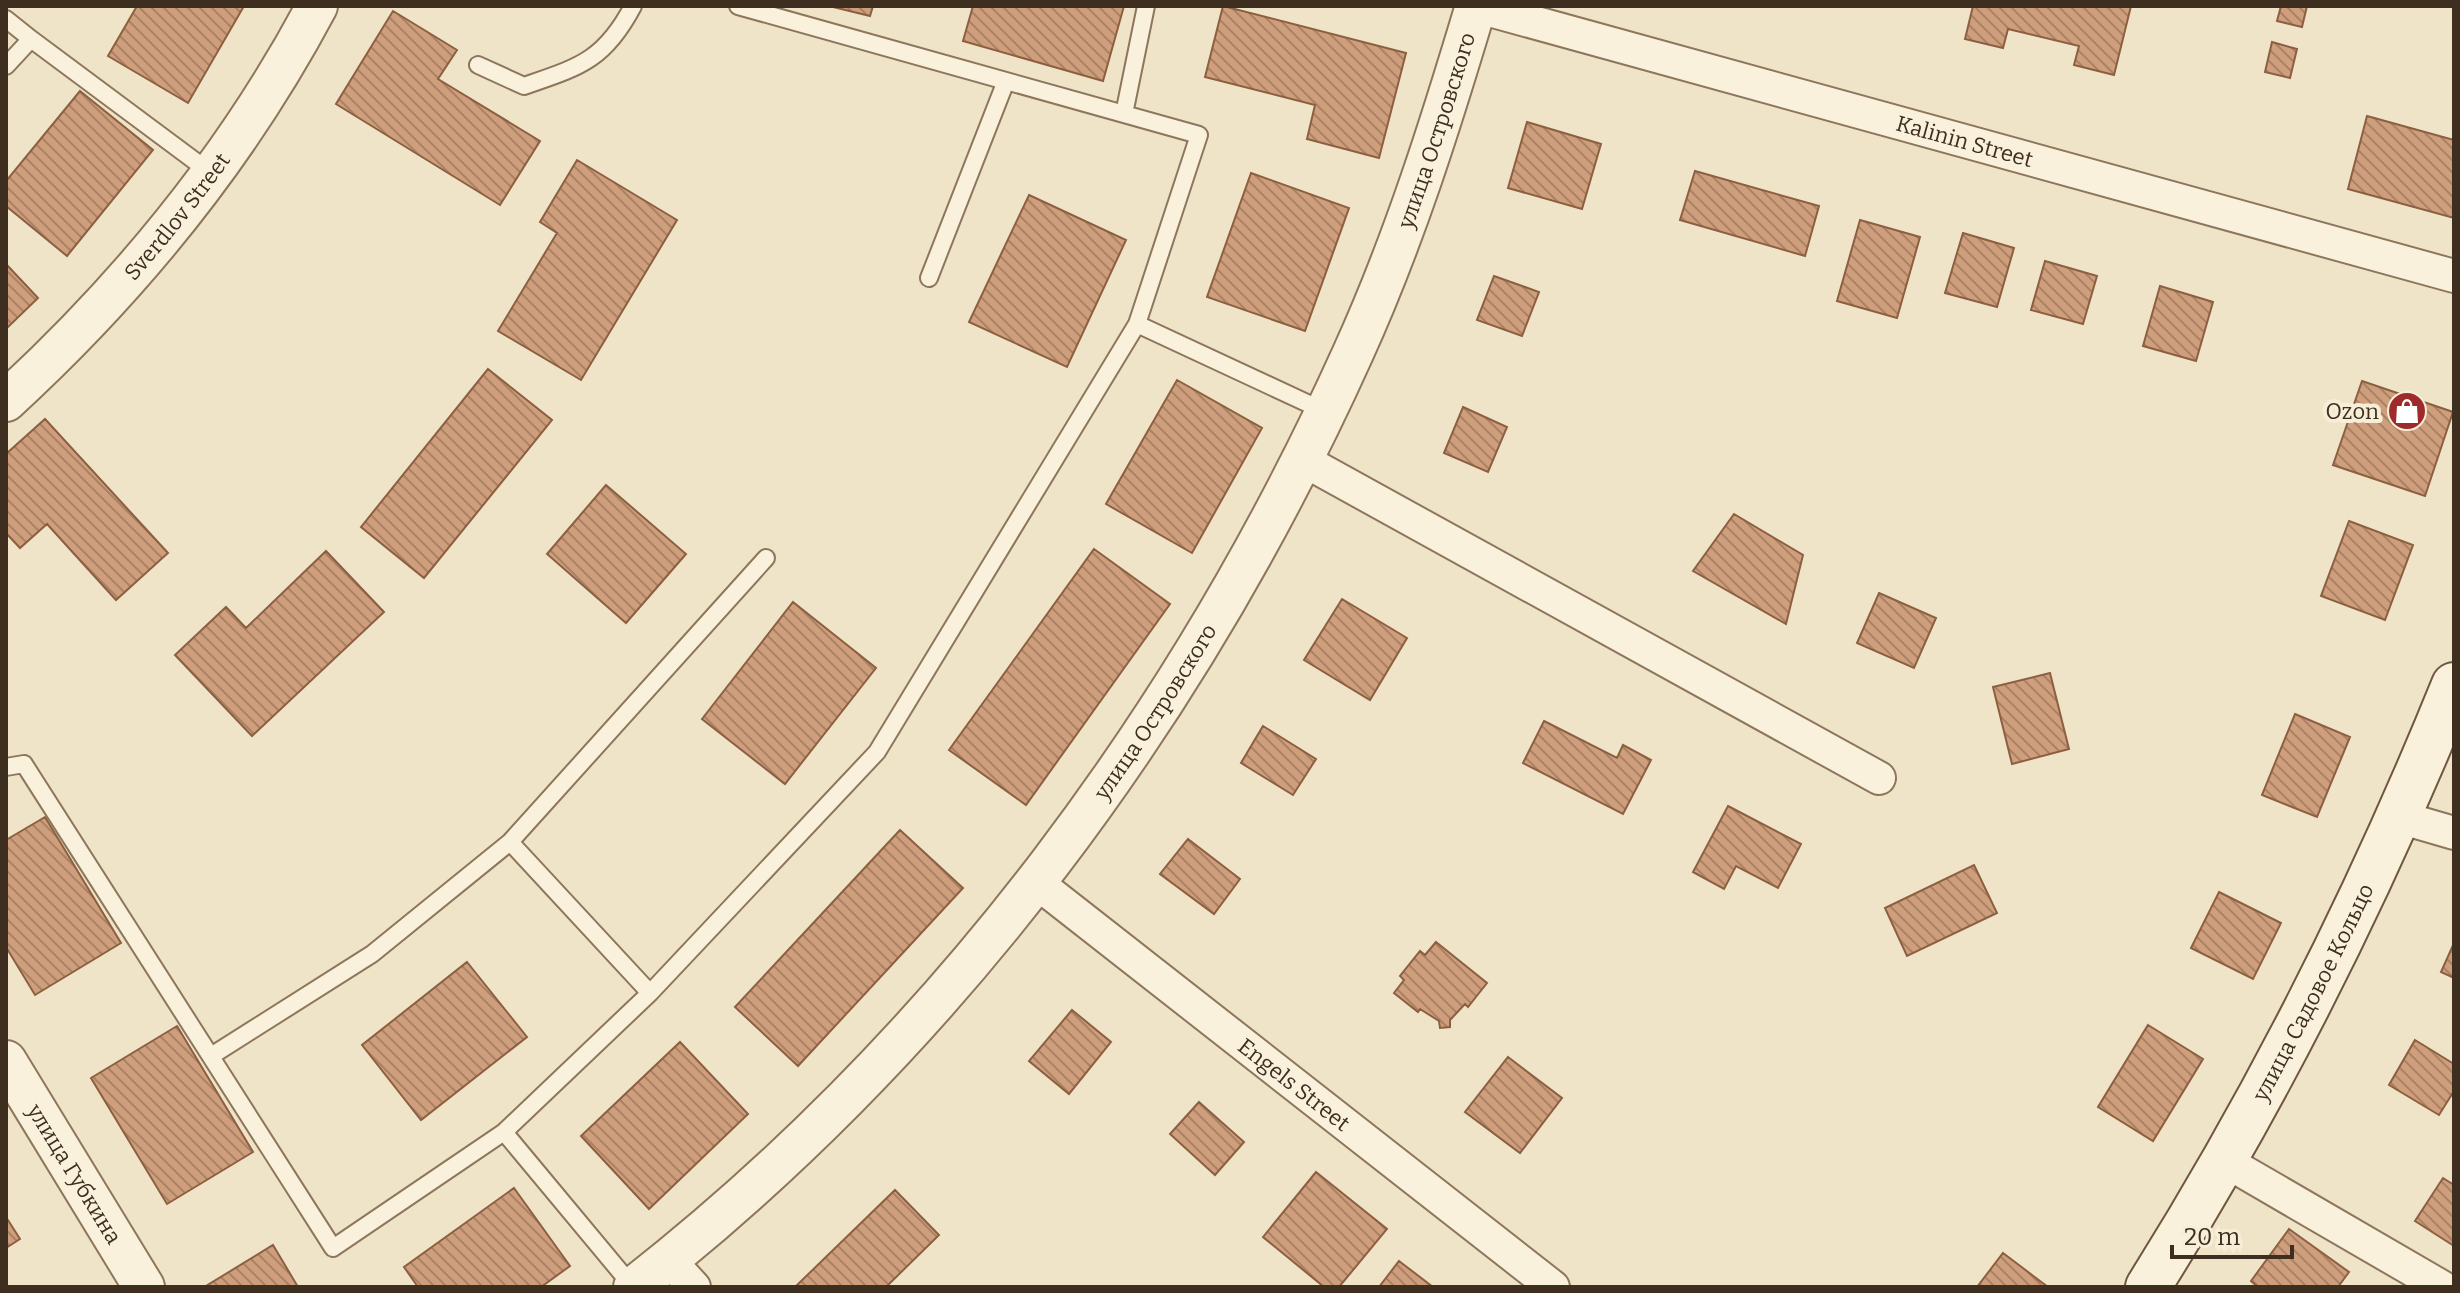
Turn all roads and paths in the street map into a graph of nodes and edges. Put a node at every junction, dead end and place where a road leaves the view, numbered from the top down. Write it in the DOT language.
graph roads {
  1 [pos="317,6"];
  2 [pos="633,6"];
  3 [pos="738,6"];
  4 [pos="1146,6"];
  5 [pos="1476,6"];
  6 [pos="6,19"];
  7 [pos="31,39"];
  8 [pos="478,65"];
  9 [pos="6,66"];
  10 [pos="1006,81"];
  11 [pos="1124,114"];
  12 [pos="211,173"];
  13 [pos="2454,276"];
  14 [pos="929,278"];
  15 [pos="1137,324"];
  16 [pos="6,401"];
  17 [pos="1326,412"];
  18 [pos="1303,460"];
  19 [pos="766,558"];
  20 [pos="2454,685"];
  21 [pos="6,767"];
  22 [pos="1879,778"];
  23 [pos="2399,817"];
  24 [pos="2454,833"];
  25 [pos="510,842"];
  26 [pos="1036,882"];
  27 [pos="650,993"];
  28 [pos="211,1056"];
  29 [pos="6,1061"];
  30 [pos="504,1132"];
  31 [pos="2225,1161"];
  32 [pos="682,1273"];
  33 [pos="144,1287"];
  34 [pos="633,1287"];
  35 [pos="1553,1287"];
  36 [pos="2148,1287"];
  37 [pos="2442,1287"];
  1 -- 12 [label="street, Sverdlov Street"];
  2 -- 8 [label="lane"];
  3 -- 10 [label="lane"];
  4 -- 11 [label="lane"];
  5 -- 13 [label="street, Kalinin Street"];
  5 -- 17 [label="street, улица Островского"];
  6 -- 7 [label="lane"];
  7 -- 9 [label="lane"];
  7 -- 12 [label="lane"];
  10 -- 11 [label="lane"];
  10 -- 14 [label="lane"];
  11 -- 15 [label="lane"];
  12 -- 16 [label="street, Sverdlov Street"];
  15 -- 17 [label="lane"];
  15 -- 27 [label="lane"];
  17 -- 18 [label="street, улица Островского"];
  18 -- 22 [label="street"];
  18 -- 26 [label="street, улица Островского"];
  19 -- 25 [label="lane"];
  20 -- 23 [label="main road, улица Садовое Кольцо"];
  21 -- 28 [label="lane"];
  23 -- 24 [label="street"];
  23 -- 31 [label="main road, улица Садовое Кольцо"];
  25 -- 27 [label="lane"];
  25 -- 28 [label="lane"];
  26 -- 32 [label="street, улица Островского"];
  26 -- 35 [label="street, Engels Street"];
  27 -- 30 [label="lane"];
  28 -- 30 [label="lane"];
  29 -- 33 [label="street, улица Губкина"];
  30 -- 34 [label="lane"];
  31 -- 36 [label="main road, улица Садовое Кольцо"];
  31 -- 37 [label="street"];
  32 -- 34 [label="street, улица Островского"];
}
